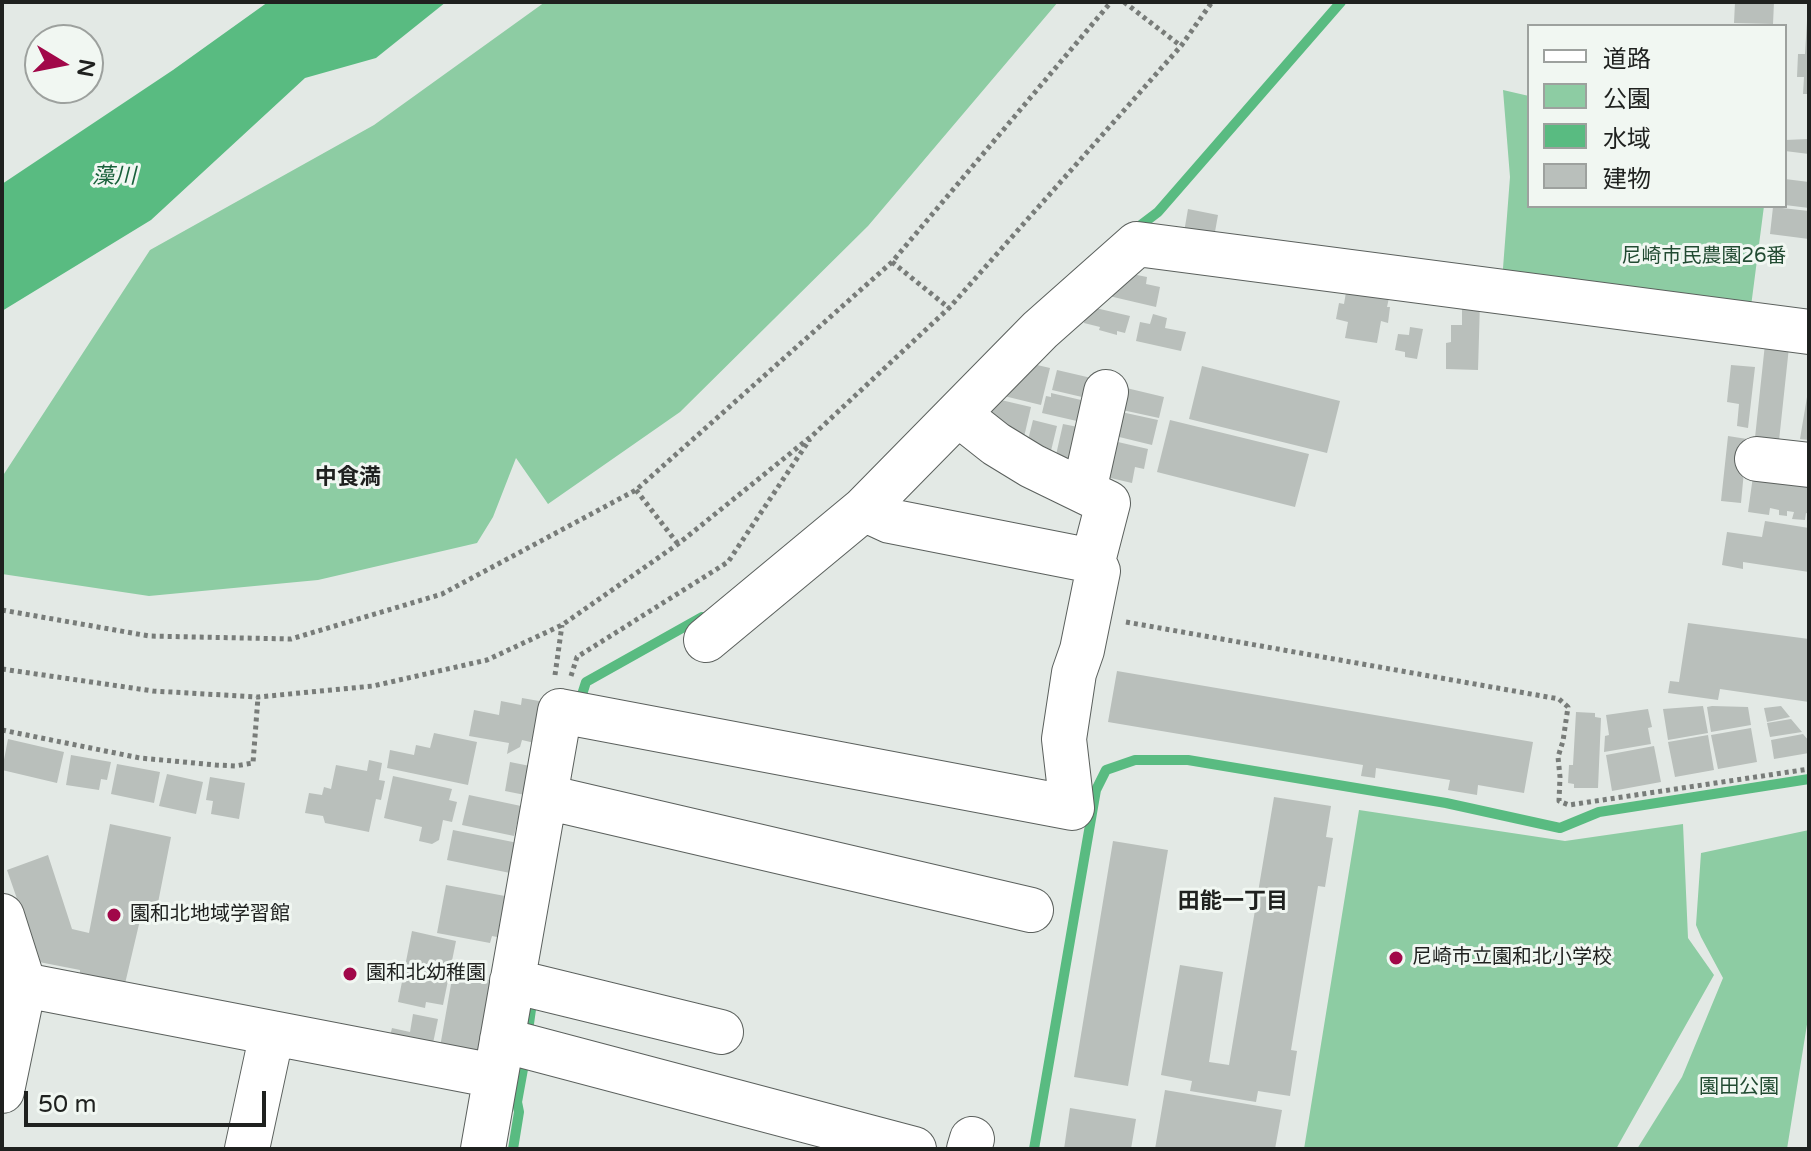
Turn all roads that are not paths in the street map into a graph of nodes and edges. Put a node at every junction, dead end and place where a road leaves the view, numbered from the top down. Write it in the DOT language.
graph roads {
  1 [pos="1809,332"];
  2 [pos="1106,392"];
  3 [pos="958,414"];
  4 [pos="1757,459"];
  5 [pos="1809,465"];
  6 [pos="1084,491"];
  7 [pos="864,509"];
  8 [pos="1093,561"];
  9 [pos="706,640"];
  10 [pos="546,797"];
  11 [pos="1031,910"];
  12 [pos="2,916"];
  13 [pos="512,981"];
  14 [pos="24,985"];
  15 [pos="721,1032"];
  16 [pos="272,1033"];
  17 [pos="499,1058"];
  18 [pos="2,1091"];
  19 [pos="809,1135"];
  20 [pos="247,1149"];
  21 [pos="483,1149"];
  22 [pos="914,1149"];
  1 -- 3 [label="street"];
  2 -- 6 [label="street"];
  3 -- 6 [label="street"];
  3 -- 7 [label="street"];
  4 -- 5 [label="street"];
  6 -- 8 [label="street"];
  7 -- 8 [label="street"];
  7 -- 9 [label="street"];
  8 -- 10 [label="street"];
  10 -- 11 [label="street"];
  10 -- 13 [label="street"];
  12 -- 14 [label="street"];
  13 -- 15 [label="street"];
  13 -- 17 [label="street"];
  14 -- 16 [label="street"];
  14 -- 18 [label="street"];
  16 -- 17 [label="street"];
  16 -- 20 [label="street"];
  17 -- 19 [label="street"];
  17 -- 21 [label="street"];
  19 -- 22 [label="street"];
}
